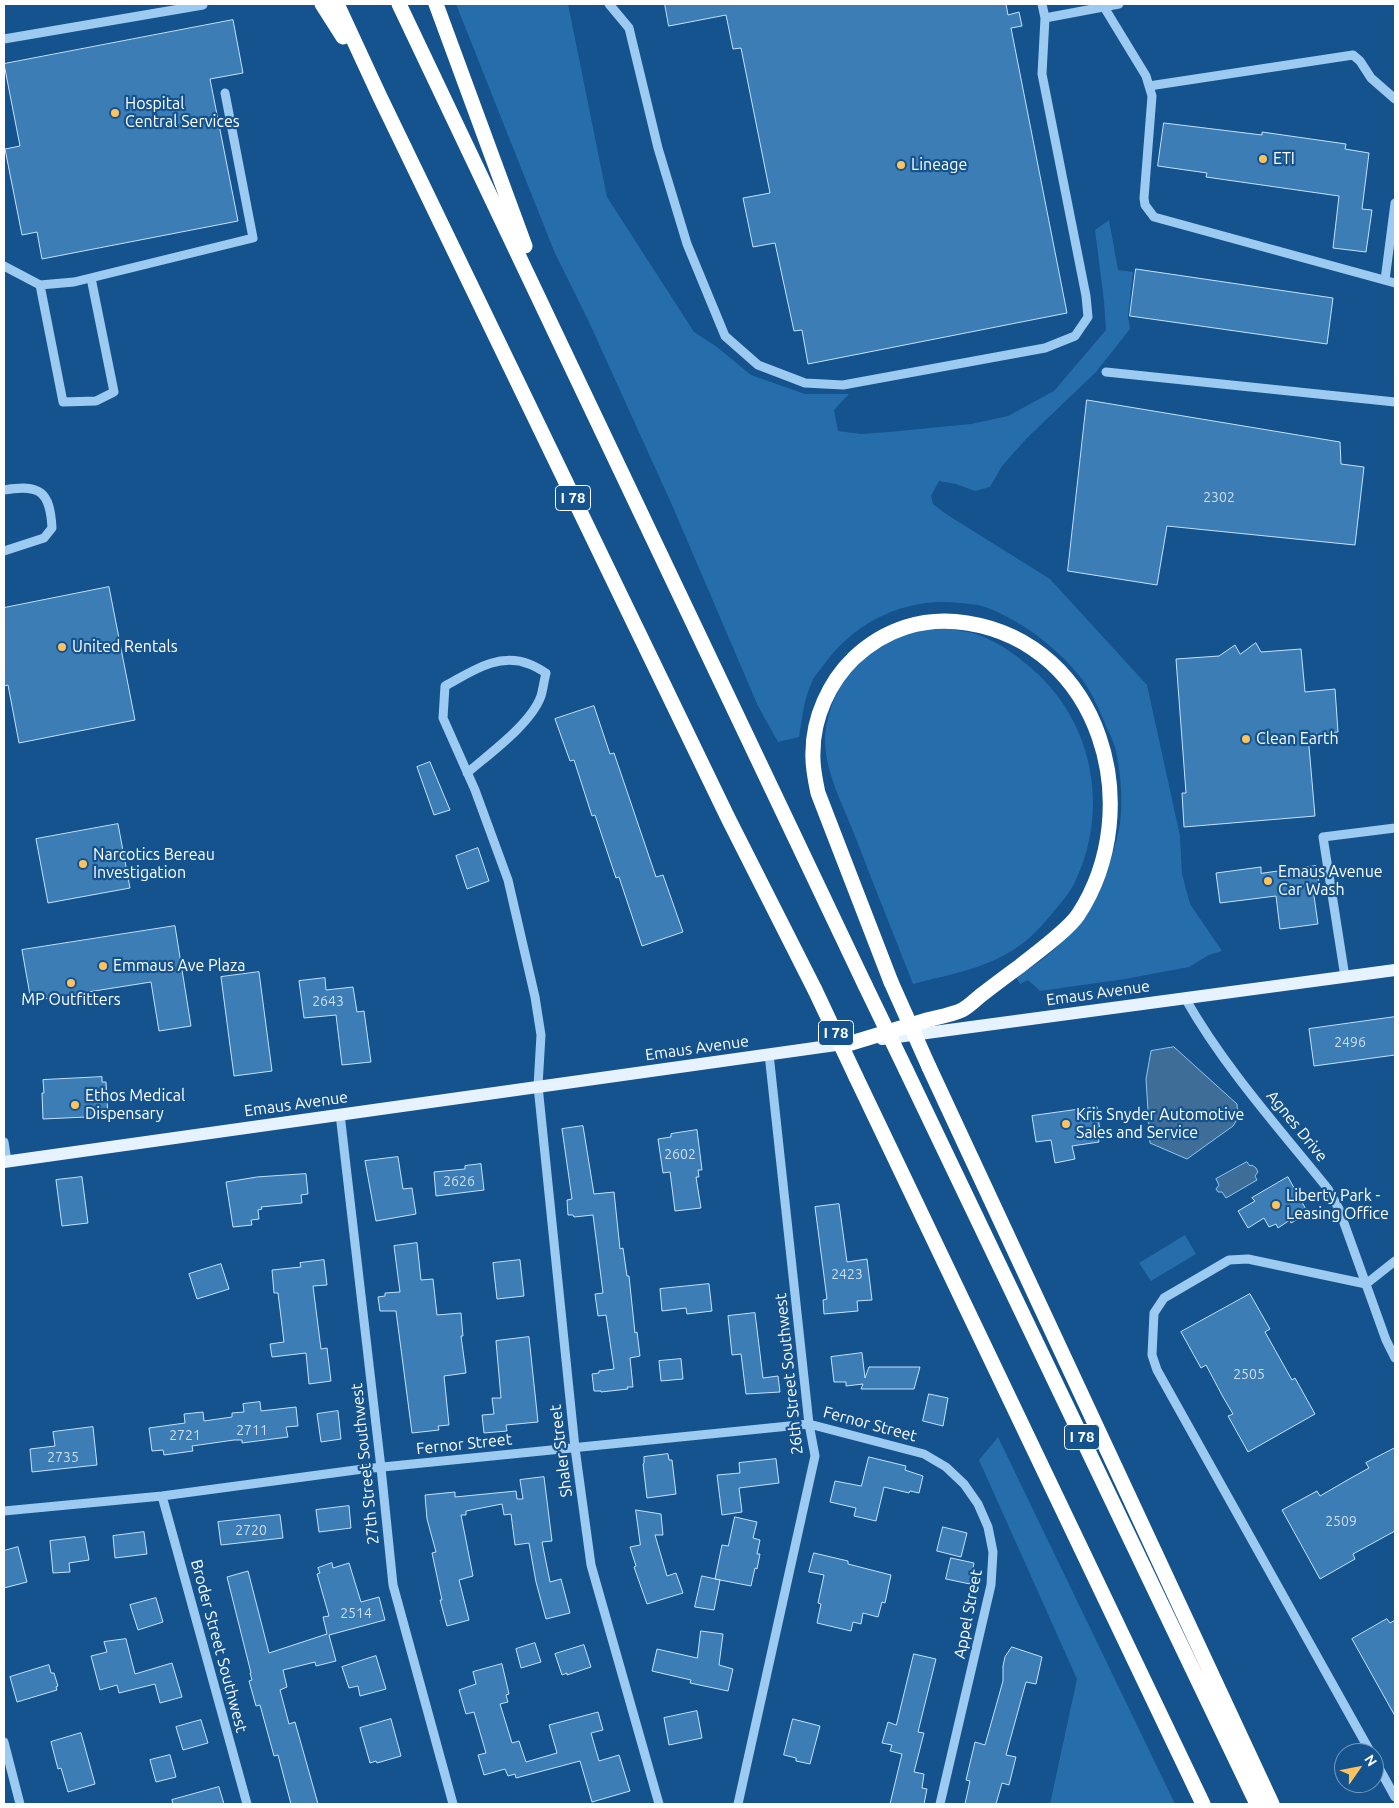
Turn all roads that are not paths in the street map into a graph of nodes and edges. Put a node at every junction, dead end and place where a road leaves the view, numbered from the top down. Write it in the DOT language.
graph roads {
  1 [pos="322,4"];
  2 [pos="336,4"];
  3 [pos="399,4"];
  4 [pos="436,4"];
  5 [pos="609,4"];
  6 [pos="1042,4"];
  7 [pos="1119,4"];
  8 [pos="203,5"];
  9 [pos="1104,7"];
  10 [pos="1045,18"];
  11 [pos="4,39"];
  12 [pos="1149,86"];
  13 [pos="225,93"];
  14 [pos="380,97"];
  15 [pos="1395,99"];
  16 [pos="1395,204"];
  17 [pos="4,266"];
  18 [pos="91,278"];
  19 [pos="1385,280"];
  20 [pos="1395,283"];
  21 [pos="40,285"];
  22 [pos="559,338"];
  23 [pos="1106,372"];
  24 [pos="1395,402"];
  25 [pos="4,490"];
  26 [pos="4,551"];
  27 [pos="467,773"];
  28 [pos="1395,828"];
  29 [pos="1395,970"];
  30 [pos="1345,977"];
  31 [pos="1185,998"];
  32 [pos="848,1044"];
  33 [pos="768,1054"];
  34 [pos="538,1086"];
  35 [pos="340,1114"];
  36 [pos="4,1142"];
  37 [pos="6,1161"];
  38 [pos="1395,1261"];
  39 [pos="1366,1284"];
  40 [pos="1395,1358"];
  41 [pos="809,1424"];
  42 [pos="575,1448"];
  43 [pos="924,1454"];
  44 [pos="381,1468"];
  45 [pos="162,1496"];
  46 [pos="4,1511"];
  47 [pos="4,1742"];
  48 [pos="1365,1743"];
  49 [pos="1384,1777"];
  50 [pos="1395,1797"];
  51 [pos="20,1804"];
  52 [pos="247,1804"];
  53 [pos="453,1804"];
  54 [pos="659,1804"];
  55 [pos="738,1804"];
  56 [pos="940,1804"];
  57 [pos="1203,1804"];
  58 [pos="1257,1804"];
  59 [pos="1272,1804"];
  1 -- 14 [label="highway"];
  2 -- 14 [label="highway, I 78"];
  3 -- 22 [label="highway, I 78"];
  4 -- 22 [label="highway"];
  5 -- 10 [label="street"];
  6 -- 10 [label="street"];
  7 -- 9 [label="street"];
  8 -- 11 [label="street"];
  9 -- 10 [label="street"];
  9 -- 12 [label="street"];
  12 -- 15 [label="street"];
  12 -- 19 [label="street"];
  13 -- 18 [label="street"];
  14 -- 57 [label="highway, I 78, bridge"];
  16 -- 19 [label="street"];
  17 -- 21 [label="street"];
  18 -- 21 [label="street"];
  18 -- 21 [label="street"];
  19 -- 20 [label="street"];
  22 -- 58 [label="highway, I 78, bridge"];
  23 -- 24 [label="street"];
  25 -- 26 [label="street"];
  27 -- 27 [label="street, Shaler Street"];
  27 -- 34 [label="street, Shaler Street"];
  28 -- 30 [label="street"];
  29 -- 30 [label="main road, Emaus Avenue"];
  30 -- 31 [label="main road, Emaus Avenue"];
  31 -- 32 [label="main road, Emaus Avenue"];
  31 -- 39 [label="street, Agnes Drive"];
  32 -- 33 [label="main road, Emaus Avenue"];
  32 -- 59 [label="highway, bridge"];
  33 -- 34 [label="main road, Emaus Avenue"];
  33 -- 41 [label="street, 26th Street Southwest"];
  34 -- 35 [label="main road, Emaus Avenue"];
  34 -- 42 [label="street, Shaler Street"];
  35 -- 37 [label="main road, Emaus Avenue"];
  35 -- 44 [label="street, 27th Street Southwest"];
  36 -- 37 [label="street"];
  38 -- 39 [label="street"];
  39 -- 40 [label="street, Agnes Drive"];
  39 -- 48 [label="street"];
  41 -- 42 [label="street, Fernor Street"];
  41 -- 43 [label="street, Fernor Street"];
  41 -- 55 [label="street, 26th Street Southwest"];
  42 -- 44 [label="street, Fernor Street"];
  42 -- 54 [label="street, Shaler Street"];
  43 -- 56 [label="street, Appel Street"];
  44 -- 45 [label="street, Fernor Street"];
  44 -- 53 [label="street, 27th Street Southwest"];
  45 -- 46 [label="street, Fernor Street"];
  45 -- 52 [label="street, Broder Street Southwest"];
  47 -- 51 [label="street"];
  49 -- 50 [label="street"];
}
